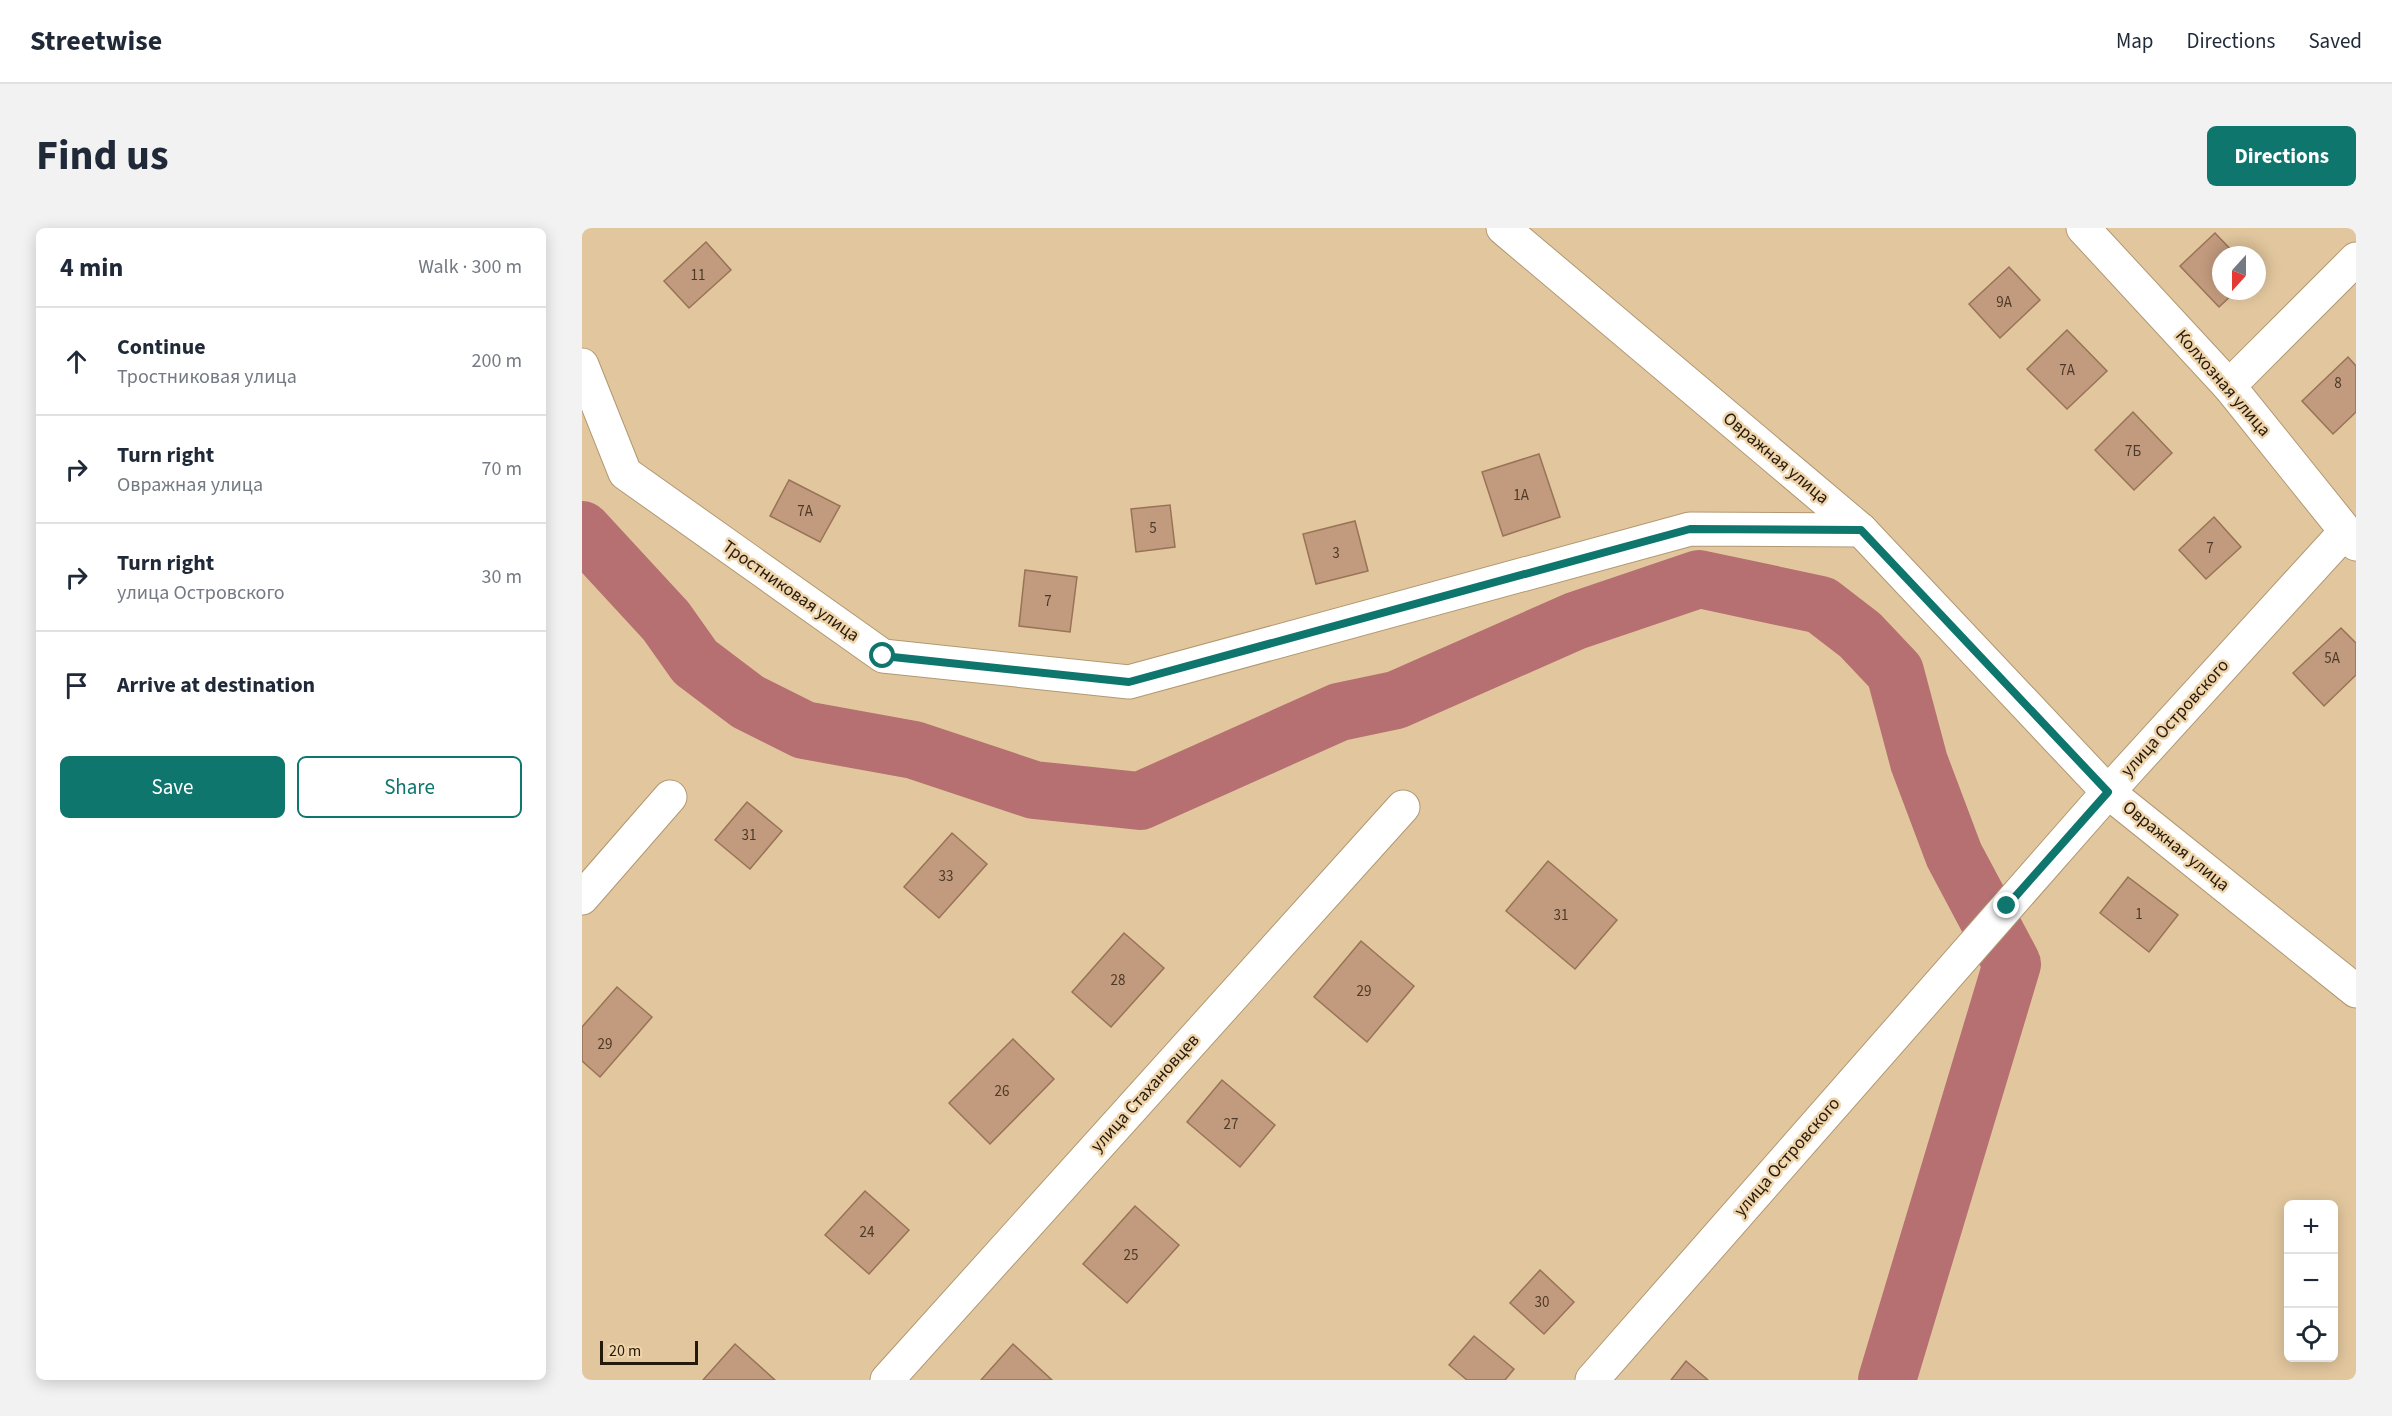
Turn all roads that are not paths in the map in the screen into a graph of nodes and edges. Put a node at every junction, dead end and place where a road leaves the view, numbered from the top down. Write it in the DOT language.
graph roads {
  1 [pos="1503,228"];
  2 [pos="2083,228"];
  3 [pos="2356,259"];
  4 [pos="582,365"];
  5 [pos="2229,386"];
  6 [pos="1861,530"];
  7 [pos="2350,538"];
  8 [pos="2108,792"];
  9 [pos="670,797"];
  10 [pos="1403,807"];
  11 [pos="582,898"];
  12 [pos="2356,991"];
  13 [pos="887,1380"];
  14 [pos="1592,1380"];
  1 -- 6 [label="street, Овражная улица"];
  2 -- 5 [label="street, Колхозная улица"];
  3 -- 5 [label="street"];
  4 -- 6 [label="street, Тростниковая улица"];
  5 -- 7 [label="street, Колхозная улица"];
  6 -- 8 [label="street, Овражная улица"];
  7 -- 8 [label="street, улица Островского"];
  8 -- 12 [label="street, Овражная улица"];
  8 -- 14 [label="street, улица Островского"];
  9 -- 11 [label="street"];
  10 -- 13 [label="street, улица Стахановцев"];
}
